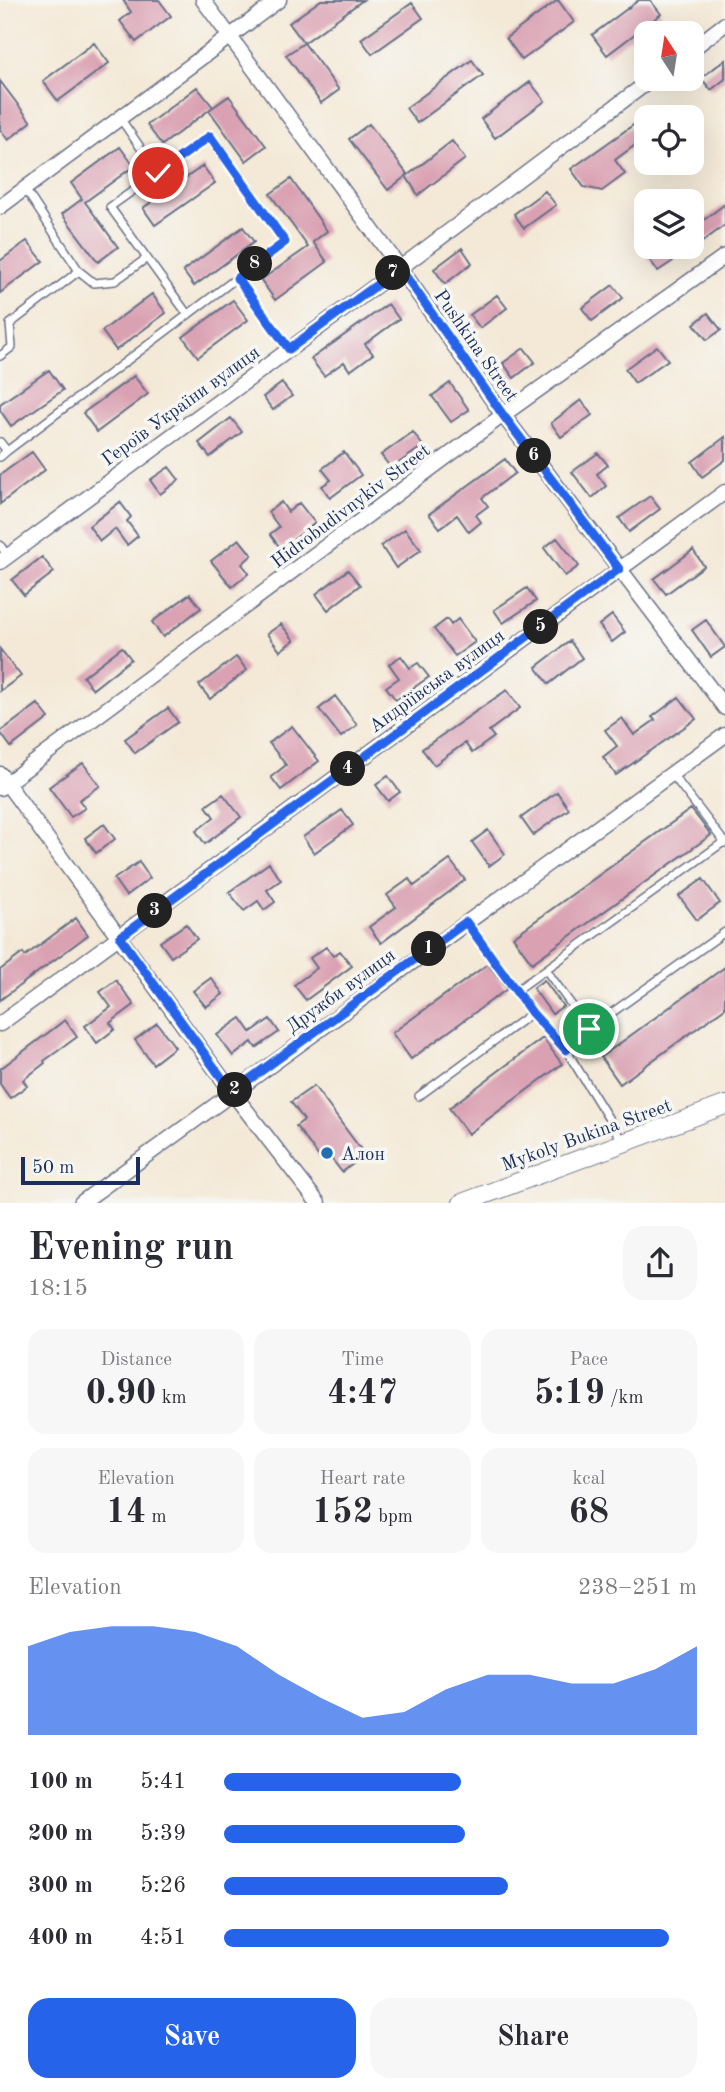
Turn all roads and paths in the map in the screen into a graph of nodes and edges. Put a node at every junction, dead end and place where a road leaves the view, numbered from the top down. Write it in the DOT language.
graph roads {
  1 [pos="203,0"];
  2 [pos="279,0"];
  3 [pos="725,24"];
  4 [pos="231,36"];
  5 [pos="704,40"];
  6 [pos="636,91"];
  7 [pos="120,118"];
  8 [pos="158,173"];
  9 [pos="25,189"];
  10 [pos="0,207"];
  11 [pos="725,256"];
  12 [pos="147,258"];
  13 [pos="400,268"];
  14 [pos="79,271"];
  15 [pos="237,278"];
  16 [pos="188,315"];
  17 [pos="289,349"];
  18 [pos="0,356"];
  19 [pos="503,415"];
  20 [pos="0,442"];
  21 [pos="3,454"];
  22 [pos="725,492"];
  23 [pos="3,554"];
  24 [pos="619,569"];
  25 [pos="725,708"];
  26 [pos="725,735"];
  27 [pos="672,774"];
  28 [pos="2,782"];
  29 [pos="725,842"];
  30 [pos="466,922"];
  31 [pos="725,932"];
  32 [pos="120,937"];
  33 [pos="546,970"];
  34 [pos="517,990"];
  35 [pos="532,1013"];
  36 [pos="0,1024"];
  37 [pos="589,1029"];
  38 [pos="566,1050"];
  39 [pos="232,1092"];
  40 [pos="419,1096"];
  41 [pos="725,1105"];
  42 [pos="624,1143"];
  43 [pos="81,1203"];
  44 [pos="318,1203"];
  45 [pos="463,1203"];
  1 -- 4 [label="street, Pushkina Street"];
  2 -- 4 [label="street"];
  3 -- 5 [label="street"];
  4 -- 7 [label="street"];
  4 -- 13 [label="street, Pushkina Street"];
  6 -- 13 [label="street, Героїв України вулиця"];
  7 -- 8 [label="lane"];
  7 -- 9 [label="street"];
  8 -- 12 [label="lane"];
  8 -- 15 [label="lane"];
  9 -- 10 [label="street"];
  9 -- 14 [label="lane"];
  11 -- 19 [label="street, Hidrobudivnykiv Street"];
  12 -- 14 [label="lane"];
  12 -- 16 [label="lane"];
  13 -- 17 [label="street, Героїв України вулиця"];
  13 -- 19 [label="street, Pushkina Street"];
  14 -- 18 [label="lane"];
  15 -- 16 [label="lane"];
  15 -- 17 [label="lane"];
  16 -- 21 [label="lane"];
  17 -- 23 [label="street, Героїв України вулиця"];
  19 -- 24 [label="street, Pushkina Street"];
  19 -- 28 [label="street, Hidrobudivnykiv Street"];
  20 -- 21 [label="lane"];
  22 -- 24 [label="street, Андріївська вулиця"];
  24 -- 25 [label="street, Pushkina Street"];
  24 -- 32 [label="street, Андріївська вулиця"];
  26 -- 27 [label="street, Дружби вулиця"];
  27 -- 29 [label="lane"];
  27 -- 30 [label="street, Дружби вулиця"];
  28 -- 32 [label="street"];
  29 -- 33 [label="lane"];
  30 -- 34 [label="lane"];
  30 -- 39 [label="street, Дружби вулиця"];
  31 -- 37 [label="lane"];
  32 -- 36 [label="street, Андріївська вулиця"];
  32 -- 39 [label="street"];
  33 -- 34 [label="lane"];
  33 -- 37 [label="lane"];
  34 -- 35 [label="lane"];
  35 -- 38 [label="lane"];
  35 -- 40 [label="lane"];
  37 -- 38 [label="lane"];
  38 -- 42 [label="lane"];
  39 -- 43 [label="street, Дружби вулиця"];
  39 -- 44 [label="street"];
  41 -- 42 [label="street, Mykoly Bukina Street"];
  42 -- 45 [label="street, Mykoly Bukina Street"];
}
